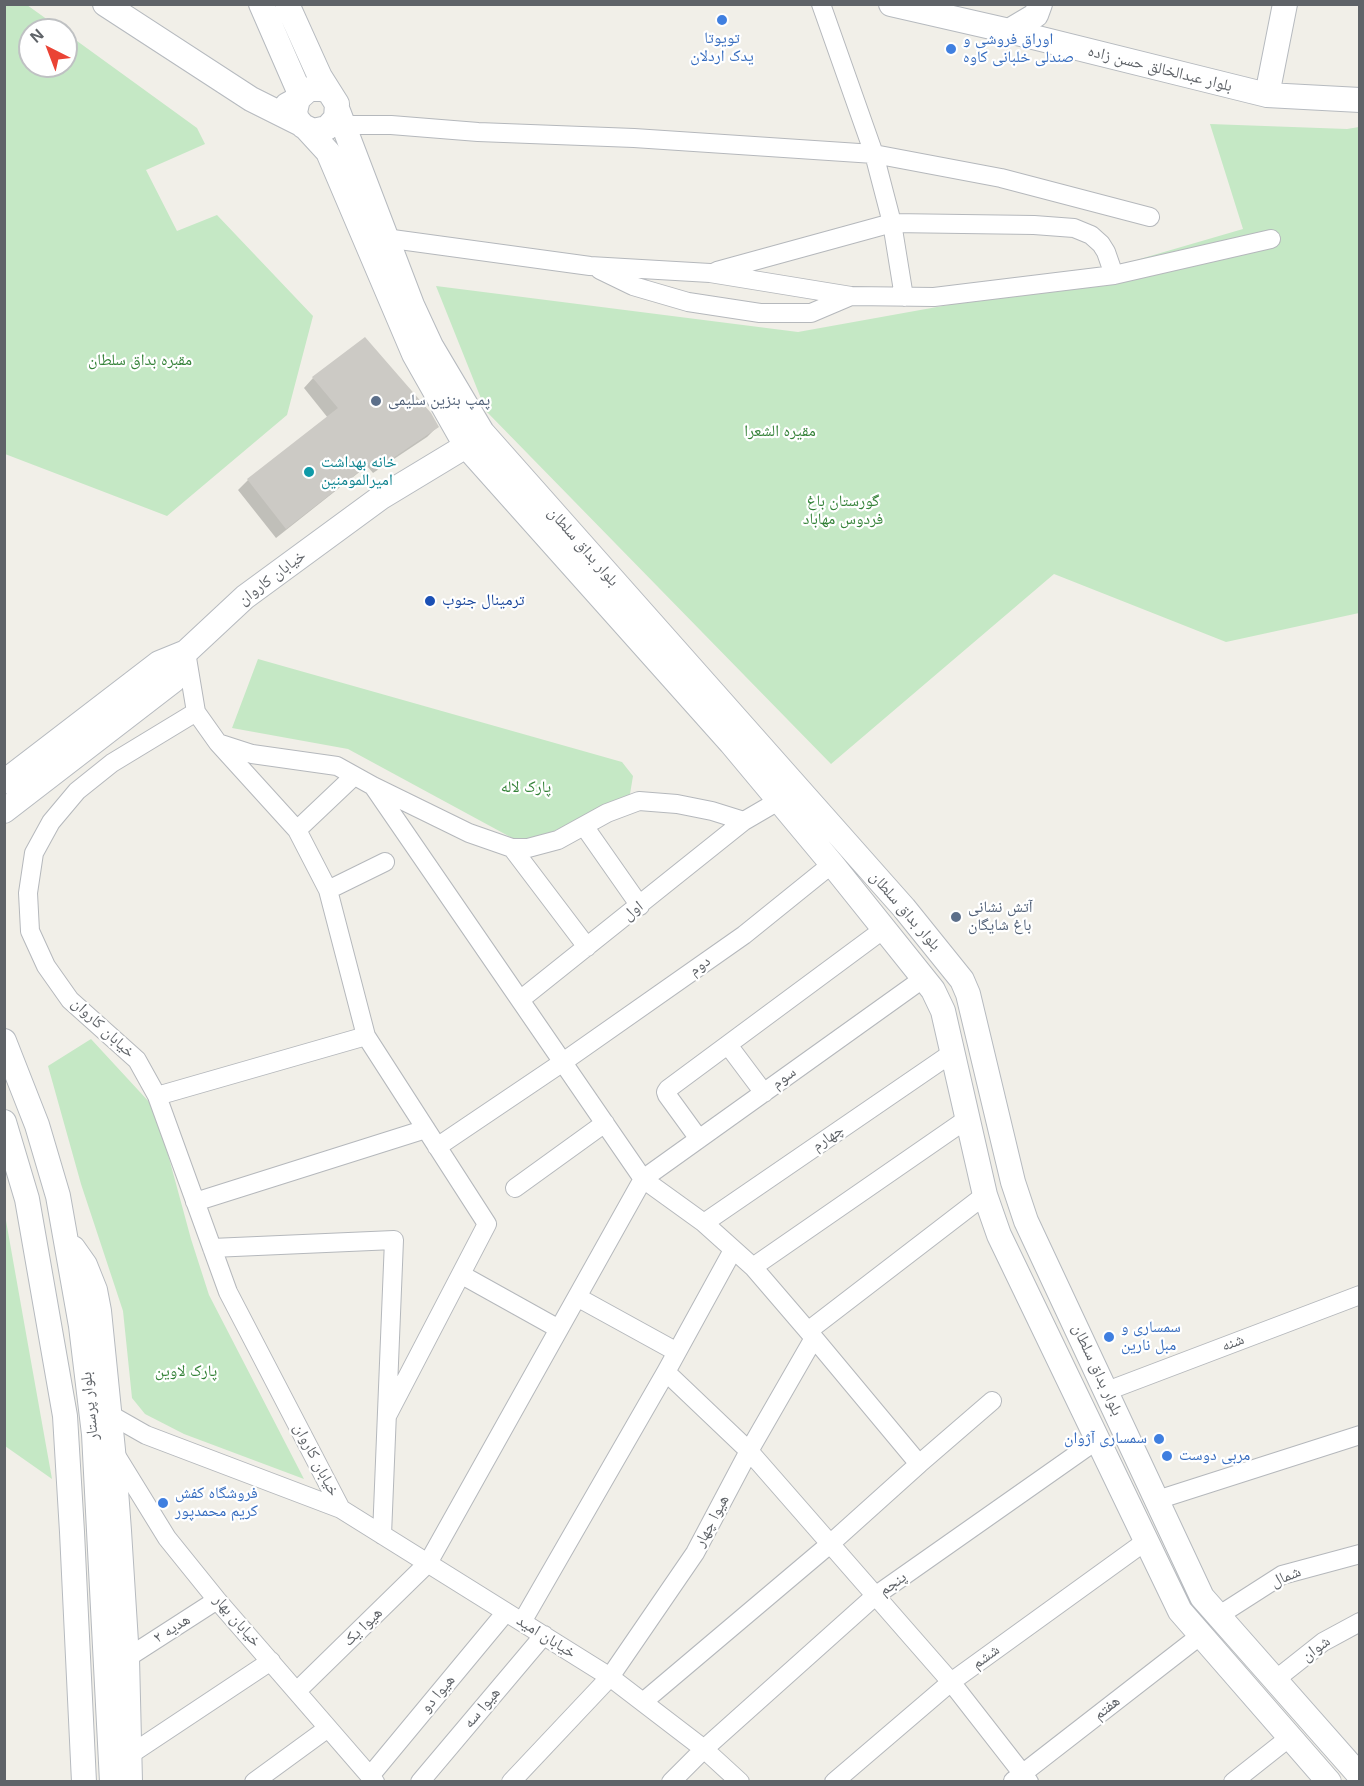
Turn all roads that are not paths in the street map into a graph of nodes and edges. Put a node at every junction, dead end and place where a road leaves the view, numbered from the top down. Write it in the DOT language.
graph roads {
  1 [pos="105,4"];
  2 [pos="287,4"];
  3 [pos="821,4"];
  4 [pos="891,4"];
  5 [pos="1040,4"];
  6 [pos="1285,4"];
  7 [pos="262,6"];
  8 [pos="1009,31"];
  9 [pos="1260,94"];
  10 [pos="298,99"];
  11 [pos="1359,100"];
  12 [pos="266,108"];
  13 [pos="337,109"];
  14 [pos="303,126"];
  15 [pos="874,154"];
  16 [pos="1150,217"];
  17 [pos="892,223"];
  18 [pos="385,238"];
  19 [pos="1271,239"];
  20 [pos="590,266"];
  21 [pos="710,273"];
  22 [pos="1114,275"];
  23 [pos="851,296"];
  24 [pos="904,297"];
  25 [pos="466,446"];
  26 [pos="186,652"];
  27 [pos="166,672"];
  28 [pos="196,712"];
  29 [pos="218,743"];
  30 [pos="354,776"];
  31 [pos="4,782"];
  32 [pos="373,786"];
  33 [pos="780,800"];
  34 [pos="4,811"];
  35 [pos="744,821"];
  36 [pos="584,826"];
  37 [pos="297,830"];
  38 [pos="512,848"];
  39 [pos="385,862"];
  40 [pos="832,864"];
  41 [pos="328,890"];
  42 [pos="893,896"];
  43 [pos="640,906"];
  44 [pos="918,924"];
  45 [pos="884,929"];
  46 [pos="586,947"];
  47 [pos="924,978"];
  48 [pos="520,1000"];
  49 [pos="366,1036"];
  50 [pos="4,1041"];
  51 [pos="729,1045"];
  52 [pos="952,1053"];
  53 [pos="563,1062"];
  54 [pos="764,1092"];
  55 [pos="157,1096"];
  56 [pos="967,1119"];
  57 [pos="4,1122"];
  58 [pos="605,1123"];
  59 [pos="426,1129"];
  60 [pos="699,1139"];
  61 [pos="437,1147"];
  62 [pos="643,1179"];
  63 [pos="515,1188"];
  64 [pos="984,1195"];
  65 [pos="195,1202"];
  66 [pos="704,1223"];
  67 [pos="66,1240"];
  68 [pos="212,1248"];
  69 [pos="733,1250"];
  70 [pos="753,1267"];
  71 [pos="462,1275"];
  72 [pos="1359,1295"];
  73 [pos="577,1297"];
  74 [pos="559,1329"];
  75 [pos="811,1335"];
  76 [pos="677,1352"];
  77 [pos="666,1372"];
  78 [pos="1107,1391"];
  79 [pos="992,1401"];
  80 [pos="109,1414"];
  81 [pos="387,1416"];
  82 [pos="1359,1435"];
  83 [pos="1097,1440"];
  84 [pos="113,1450"];
  85 [pos="749,1451"];
  86 [pos="919,1464"];
  87 [pos="1157,1500"];
  88 [pos="341,1509"];
  89 [pos="382,1534"];
  90 [pos="1146,1541"];
  91 [pos="830,1544"];
  92 [pos="1359,1554"];
  93 [pos="428,1563"];
  94 [pos="874,1596"];
  95 [pos="218,1600"];
  96 [pos="506,1612"];
  97 [pos="1218,1616"];
  98 [pos="522,1622"];
  99 [pos="1359,1622"];
  100 [pos="544,1635"];
  101 [pos="1201,1635"];
  102 [pos="127,1658"];
  103 [pos="272,1661"];
  104 [pos="610,1677"];
  105 [pos="1275,1680"];
  106 [pos="951,1682"];
  107 [pos="297,1691"];
  108 [pos="643,1702"];
  109 [pos="328,1728"];
  110 [pos="1290,1737"];
  111 [pos="704,1749"];
  112 [pos="128,1756"];
  113 [pos="1356,1767"];
  114 [pos="372,1779"];
  115 [pos="1021,1779"];
  116 [pos="84,1782"];
  117 [pos="112,1782"];
  118 [pos="130,1782"];
  119 [pos="254,1782"];
  120 [pos="420,1782"];
  121 [pos="511,1782"];
  122 [pos="670,1782"];
  123 [pos="740,1782"];
  124 [pos="834,1782"];
  125 [pos="1233,1782"];
  126 [pos="1329,1782"];
  1 -- 12 [label="main road"];
  2 -- 13 [label="main road, بلوار بداق سلطان"];
  3 -- 15 [label="street"];
  4 -- 8 [label="main road, بلوار عبدالخالق حسن زاده"];
  5 -- 8 [label="main road"];
  6 -- 9 [label="main road"];
  7 -- 10 [label="main road"];
  8 -- 9 [label="main road, بلوار عبدالخالق حسن زاده"];
  9 -- 11 [label="main road, بلوار عبدالخالق حسن زاده"];
  10 -- 12 [label="main road"];
  10 -- 13 [label="main road"];
  10 -- 14 [label="main road"];
  12 -- 14 [label="main road"];
  13 -- 14 [label="main road"];
  13 -- 15 [label="street"];
  13 -- 18 [label="main road, بلوار بداق سلطان"];
  14 -- 25 [label="main road, بلوار بداق سلطان"];
  15 -- 16 [label="street"];
  15 -- 17 [label="street"];
  17 -- 21 [label="street"];
  17 -- 22 [label="street"];
  17 -- 24 [label="street"];
  18 -- 20 [label="street"];
  18 -- 42 [label="main road, بلوار بداق سلطان"];
  19 -- 22 [label="street"];
  20 -- 21 [label="street"];
  20 -- 23 [label="street"];
  21 -- 23 [label="street"];
  22 -- 24 [label="street"];
  23 -- 24 [label="street"];
  25 -- 26 [label="main road, خیابان کاروان"];
  25 -- 33 [label="main road, بلوار بداق سلطان"];
  26 -- 27 [label="main road"];
  26 -- 28 [label="street"];
  27 -- 31 [label="main road"];
  27 -- 34 [label="main road"];
  28 -- 29 [label="street"];
  28 -- 55 [label="street, خیابان کاروان"];
  29 -- 30 [label="street"];
  29 -- 37 [label="street"];
  30 -- 32 [label="street"];
  30 -- 37 [label="street"];
  32 -- 38 [label="street"];
  32 -- 48 [label="street"];
  33 -- 35 [label="street, اول"];
  33 -- 40 [label="main road, بلوار بداق سلطان"];
  35 -- 36 [label="street"];
  35 -- 43 [label="street, اول"];
  36 -- 38 [label="street"];
  36 -- 43 [label="street"];
  37 -- 41 [label="street"];
  38 -- 46 [label="street"];
  39 -- 41 [label="street"];
  40 -- 45 [label="main road, بلوار بداق سلطان"];
  40 -- 53 [label="street, دوم"];
  41 -- 49 [label="street"];
  42 -- 44 [label="main road, بلوار بداق سلطان"];
  42 -- 45 [label="main road"];
  43 -- 46 [label="street, اول"];
  44 -- 45 [label="main road"];
  44 -- 78 [label="main road, بلوار بداق سلطان"];
  45 -- 47 [label="main road, بلوار بداق سلطان"];
  45 -- 51 [label="street"];
  46 -- 48 [label="street, اول"];
  47 -- 52 [label="main road, بلوار بداق سلطان"];
  47 -- 54 [label="street, سوم"];
  48 -- 53 [label="street"];
  49 -- 55 [label="street"];
  49 -- 59 [label="street"];
  50 -- 67 [label="main road, بلوار پرستار"];
  51 -- 54 [label="street"];
  51 -- 60 [label="street"];
  52 -- 56 [label="main road, بلوار بداق سلطان"];
  52 -- 66 [label="street, چهارم"];
  53 -- 58 [label="street"];
  53 -- 61 [label="street, دوم"];
  54 -- 60 [label="street, سوم"];
  55 -- 65 [label="street, خیابان کاروان"];
  56 -- 64 [label="main road, بلوار بداق سلطان"];
  56 -- 70 [label="street"];
  57 -- 116 [label="main road, بلوار پرستار"];
  58 -- 62 [label="street"];
  58 -- 63 [label="street"];
  59 -- 61 [label="street"];
  59 -- 65 [label="street"];
  60 -- 62 [label="street, سوم"];
  61 -- 71 [label="street"];
  62 -- 66 [label="street"];
  62 -- 73 [label="street, هیوا یک"];
  64 -- 75 [label="street"];
  64 -- 83 [label="main road, بلوار بداق سلطان"];
  65 -- 68 [label="street, خیابان کاروان"];
  66 -- 69 [label="street"];
  67 -- 80 [label="main road"];
  67 -- 117 [label="main road, بلوار پرستار"];
  68 -- 81 [label="street"];
  68 -- 88 [label="street, خیابان کاروان"];
  69 -- 70 [label="street"];
  69 -- 76 [label="street"];
  70 -- 75 [label="street"];
  71 -- 74 [label="street"];
  71 -- 81 [label="street"];
  72 -- 78 [label="street, شنه"];
  73 -- 74 [label="street, هیوا یک"];
  73 -- 76 [label="street"];
  74 -- 93 [label="street, هیوا یک"];
  75 -- 85 [label="street, هیوا چهار"];
  75 -- 86 [label="street"];
  76 -- 77 [label="street"];
  77 -- 85 [label="street"];
  77 -- 98 [label="street"];
  78 -- 87 [label="main road, بلوار بداق سلطان"];
  79 -- 86 [label="street"];
  80 -- 84 [label="main road"];
  80 -- 88 [label="street, خیابان امید"];
  81 -- 89 [label="street"];
  82 -- 87 [label="street"];
  83 -- 90 [label="main road, بلوار بداق سلطان"];
  83 -- 94 [label="street, پنجم"];
  84 -- 95 [label="street, خیابان بهار"];
  84 -- 102 [label="main road"];
  85 -- 91 [label="street"];
  85 -- 104 [label="street, هیوا چهار"];
  86 -- 91 [label="street"];
  87 -- 97 [label="main road, بلوار بداق سلطان"];
  88 -- 89 [label="street, خیابان امید"];
  89 -- 93 [label="street, خیابان امید"];
  90 -- 101 [label="main road, بلوار بداق سلطان"];
  90 -- 106 [label="street, ششم"];
  91 -- 94 [label="street"];
  91 -- 108 [label="street"];
  92 -- 97 [label="street, شمال"];
  93 -- 96 [label="street, خیابان امید"];
  93 -- 107 [label="street, هیوا یک"];
  94 -- 106 [label="street"];
  94 -- 111 [label="street, پنجم"];
  95 -- 102 [label="street, هدیه ۲"];
  95 -- 103 [label="street, خیابان بهار"];
  96 -- 98 [label="street, خیابان امید"];
  96 -- 114 [label="street, هیوا دو"];
  97 -- 105 [label="main road, بلوار بداق سلطان"];
  98 -- 100 [label="street, خیابان امید"];
  99 -- 105 [label="street, شوان"];
  100 -- 104 [label="street, خیابان امید"];
  100 -- 120 [label="street, هیوا سه"];
  101 -- 110 [label="main road, بلوار بداق سلطان"];
  101 -- 115 [label="street, هفتم"];
  102 -- 112 [label="main road"];
  103 -- 107 [label="street, خیابان بهار"];
  103 -- 112 [label="street"];
  104 -- 108 [label="street, خیابان امید"];
  104 -- 121 [label="street, هیوا چهار"];
  105 -- 113 [label="main road, بلوار بداق سلطان"];
  106 -- 115 [label="street"];
  106 -- 124 [label="street, ششم"];
  107 -- 109 [label="street, خیابان بهار"];
  108 -- 111 [label="street, خیابان امید"];
  109 -- 114 [label="street, خیابان بهار"];
  109 -- 119 [label="street"];
  110 -- 125 [label="street"];
  110 -- 126 [label="main road, بلوار بداق سلطان"];
  111 -- 122 [label="street, پنجم"];
  111 -- 123 [label="street, خیابان امید"];
  112 -- 118 [label="main road"];
}
